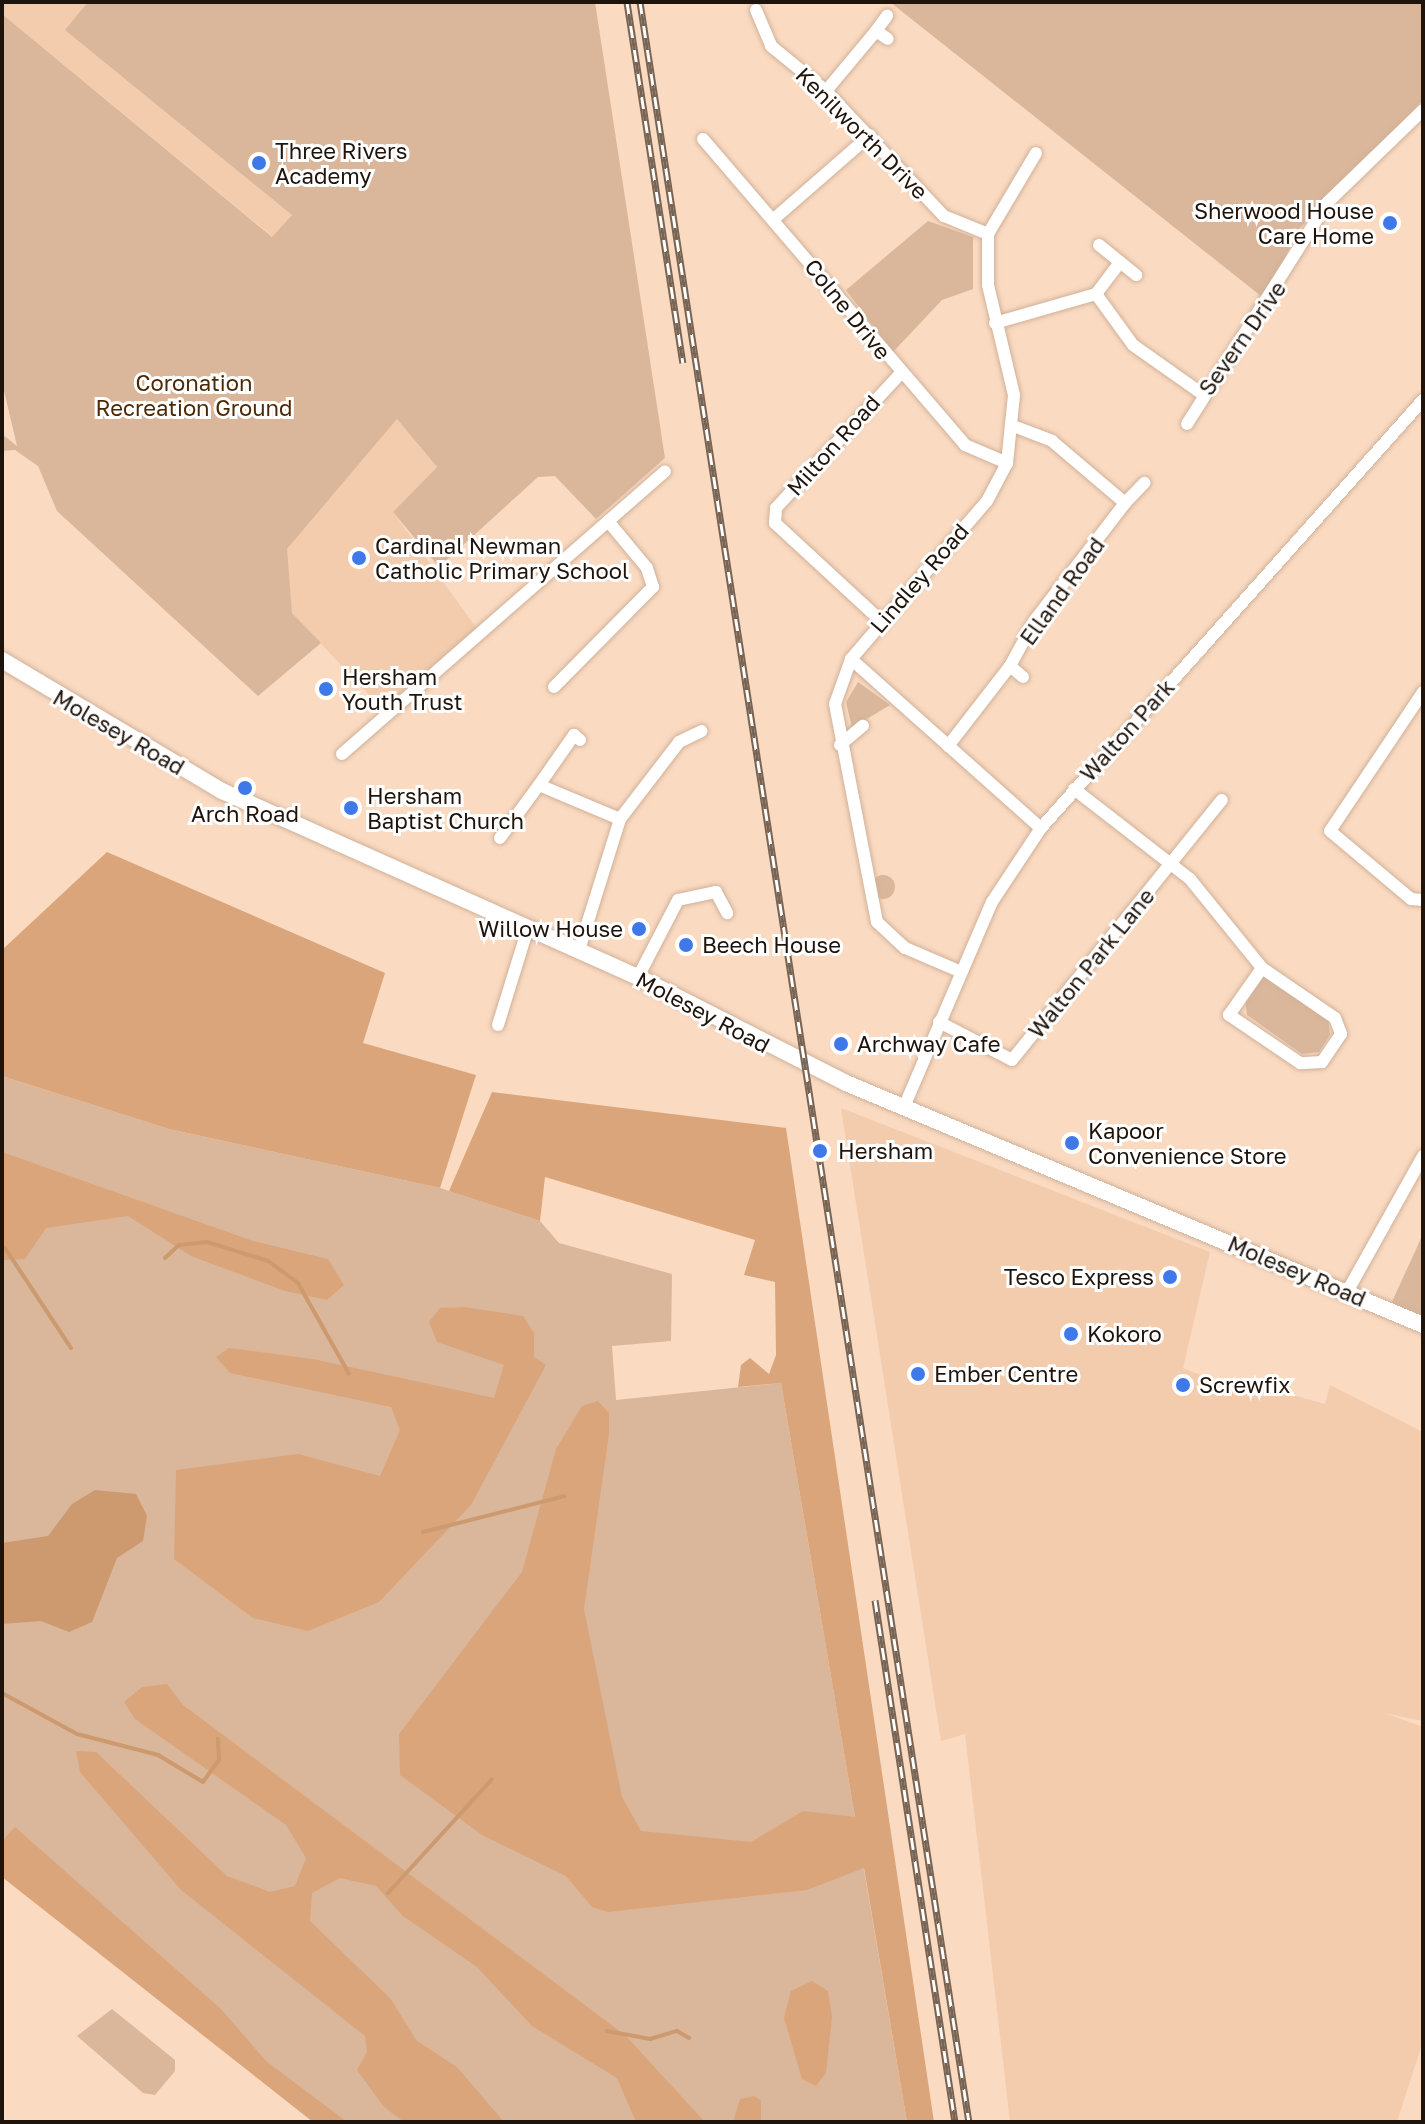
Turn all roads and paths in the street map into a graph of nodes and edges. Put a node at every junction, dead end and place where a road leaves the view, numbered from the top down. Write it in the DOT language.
graph roads {
  1 [pos="756,10"];
  2 [pos="887,16"];
  3 [pos="876,31"];
  4 [pos="888,39"];
  5 [pos="826,91"];
  6 [pos="1423,110"];
  7 [pos="870,135"];
  8 [pos="703,139"];
  9 [pos="1036,153"];
  10 [pos="775,218"];
  11 [pos="988,234"];
  12 [pos="1099,245"];
  13 [pos="1120,262"];
  14 [pos="1136,275"];
  15 [pos="1096,294"];
  16 [pos="995,323"];
  17 [pos="901,373"];
  18 [pos="1201,393"];
  19 [pos="1423,400"];
  20 [pos="1187,424"];
  21 [pos="1016,427"];
  22 [pos="1007,463"];
  23 [pos="665,471"];
  24 [pos="1144,483"];
  25 [pos="1125,503"];
  26 [pos="608,521"];
  27 [pos="880,620"];
  28 [pos="851,659"];
  29 [pos="2,660"];
  30 [pos="1010,666"];
  31 [pos="1023,677"];
  32 [pos="554,687"];
  33 [pos="1423,692"];
  34 [pos="863,726"];
  35 [pos="703,733"];
  36 [pos="580,740"];
  37 [pos="840,745"];
  38 [pos="948,746"];
  39 [pos="342,754"];
  40 [pos="539,785"];
  41 [pos="1074,789"];
  42 [pos="1222,800"];
  43 [pos="620,819"];
  44 [pos="1041,828"];
  45 [pos="500,838"];
  46 [pos="1172,865"];
  47 [pos="1423,900"];
  48 [pos="727,913"];
  49 [pos="528,928"];
  50 [pos="579,950"];
  51 [pos="1262,968"];
  52 [pos="959,971"];
  53 [pos="638,977"];
  54 [pos="939,1022"];
  55 [pos="498,1025"];
  56 [pos="904,1107"];
  57 [pos="1423,1156"];
  58 [pos="1347,1292"];
  59 [pos="1423,1325"];
  1 -- 5 [label="street, Kenilworth Drive"];
  2 -- 3 [label="street"];
  3 -- 4 [label="street"];
  3 -- 5 [label="street"];
  5 -- 7 [label="street, Kenilworth Drive"];
  6 -- 18 [label="street, Severn Drive"];
  7 -- 10 [label="street"];
  7 -- 11 [label="street, Kenilworth Drive"];
  8 -- 10 [label="street, Colne Drive"];
  9 -- 11 [label="street, Lindley Road"];
  10 -- 17 [label="street, Colne Drive"];
  11 -- 16 [label="street, Lindley Road"];
  12 -- 13 [label="street"];
  13 -- 14 [label="street"];
  13 -- 15 [label="street"];
  15 -- 16 [label="street"];
  15 -- 18 [label="street"];
  16 -- 21 [label="street, Lindley Road"];
  17 -- 22 [label="street, Colne Drive"];
  17 -- 27 [label="street, Milton Road"];
  18 -- 20 [label="street, Severn Drive"];
  19 -- 41 [label="street, Walton Park"];
  21 -- 22 [label="street, Lindley Road"];
  21 -- 25 [label="street"];
  22 -- 27 [label="street, Lindley Road"];
  23 -- 26 [label="street"];
  24 -- 25 [label="street, Elland Road"];
  25 -- 30 [label="street, Elland Road"];
  26 -- 32 [label="street"];
  26 -- 39 [label="street"];
  27 -- 28 [label="street, Lindley Road"];
  28 -- 37 [label="street, Lindley Road"];
  28 -- 38 [label="street"];
  29 -- 49 [label="street, Molesey Road"];
  30 -- 31 [label="street, Elland Road"];
  30 -- 38 [label="street"];
  33 -- 47 [label="street"];
  34 -- 37 [label="street"];
  35 -- 43 [label="street"];
  36 -- 40 [label="street"];
  37 -- 52 [label="street, Lindley Road"];
  38 -- 44 [label="street"];
  40 -- 43 [label="street"];
  40 -- 45 [label="street"];
  41 -- 44 [label="street, Walton Park"];
  41 -- 46 [label="street"];
  42 -- 46 [label="street, Walton Park Lane"];
  43 -- 50 [label="street"];
  44 -- 52 [label="street, Walton Park"];
  46 -- 51 [label="street"];
  46 -- 54 [label="street, Walton Park Lane"];
  48 -- 53 [label="street"];
  49 -- 50 [label="street, Molesey Road"];
  49 -- 55 [label="street"];
  50 -- 53 [label="street, Molesey Road"];
  51 -- 51 [label="street"];
  52 -- 54 [label="street, Walton Park"];
  53 -- 56 [label="street, Molesey Road"];
  54 -- 56 [label="street, Walton Park"];
  56 -- 58 [label="street, Molesey Road"];
  57 -- 58 [label="street"];
  58 -- 59 [label="street, Molesey Road"];
}
